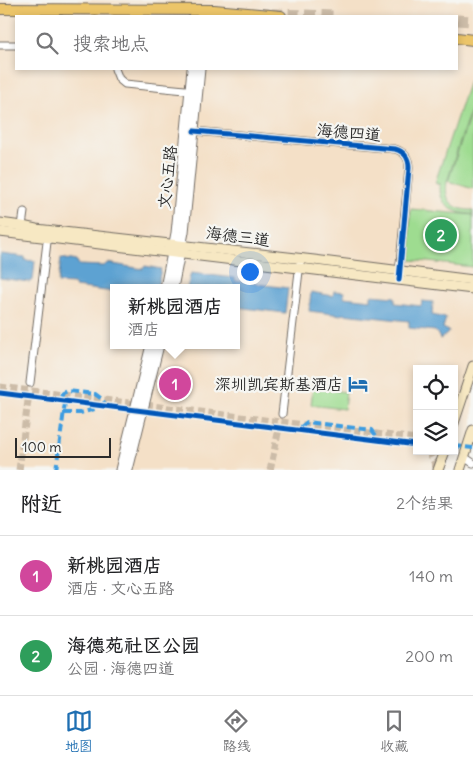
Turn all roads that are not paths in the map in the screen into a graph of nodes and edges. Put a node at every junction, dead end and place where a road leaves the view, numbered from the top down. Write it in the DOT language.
graph roads {
  1 [pos="0,10"];
  2 [pos="23,15"];
  3 [pos="271,15"];
  4 [pos="458,38"];
  5 [pos="473,40"];
  6 [pos="0,45"];
  7 [pos="15,45"];
  8 [pos="115,70"];
  9 [pos="192,70"];
  10 [pos="200,70"];
  11 [pos="194,91"];
  12 [pos="194,131"];
  13 [pos="24,212"];
  14 [pos="0,223"];
  15 [pos="22,226"];
  16 [pos="0,232"];
  17 [pos="48,234"];
  18 [pos="177,248"];
  19 [pos="300,263"];
  20 [pos="399,275"];
  21 [pos="470,279"];
  22 [pos="166,284"];
  23 [pos="173,284"];
  24 [pos="458,287"];
  25 [pos="473,289"];
  26 [pos="473,295"];
  27 [pos="150,349"];
  28 [pos="158,349"];
  29 [pos="473,366"];
  30 [pos="30,383"];
  31 [pos="458,411"];
  32 [pos="282,414"];
  33 [pos="473,430"];
  34 [pos="444,455"];
  35 [pos="464,458"];
  36 [pos="473,463"];
  37 [pos="120,470"];
  38 [pos="128,470"];
  39 [pos="438,470"];
  40 [pos="460,470"];
  1 -- 2 [label="main road"];
  1 -- 3 [label="main road"];
  4 -- 5 [label="main road"];
  6 -- 7 [label="street"];
  8 -- 11 [label="street"];
  9 -- 11 [label="street, 文心五路"];
  10 -- 11 [label="street, 文心五路"];
  11 -- 12 [label="street, 文心五路"];
  11 -- 18 [label="street, 文心五路"];
  12 -- 18 [label="street, 文心五路"];
  12 -- 20 [label="street, 海德四道"];
  13 -- 15 [label="street"];
  14 -- 15 [label="main road, 海德三道"];
  15 -- 17 [label="main road, 海德三道"];
  16 -- 17 [label="main road, 海德三道"];
  17 -- 18 [label="main road, 海德三道"];
  17 -- 30 [label="street"];
  18 -- 19 [label="main road, 海德三道"];
  18 -- 22 [label="street, 文心五路"];
  18 -- 23 [label="street, 文心五路"];
  19 -- 20 [label="main road, 海德三道"];
  19 -- 32 [label="street"];
  20 -- 21 [label="main road, 海德三道"];
  20 -- 24 [label="main road, 海德三道"];
  24 -- 25 [label="main road, 海德三道"];
  24 -- 26 [label="main road"];
  27 -- 37 [label="street"];
  28 -- 38 [label="street"];
  29 -- 31 [label="main road"];
  33 -- 35 [label="main road"];
  34 -- 39 [label="main road"];
  35 -- 36 [label="street"];
  35 -- 40 [label="main road"];
}
